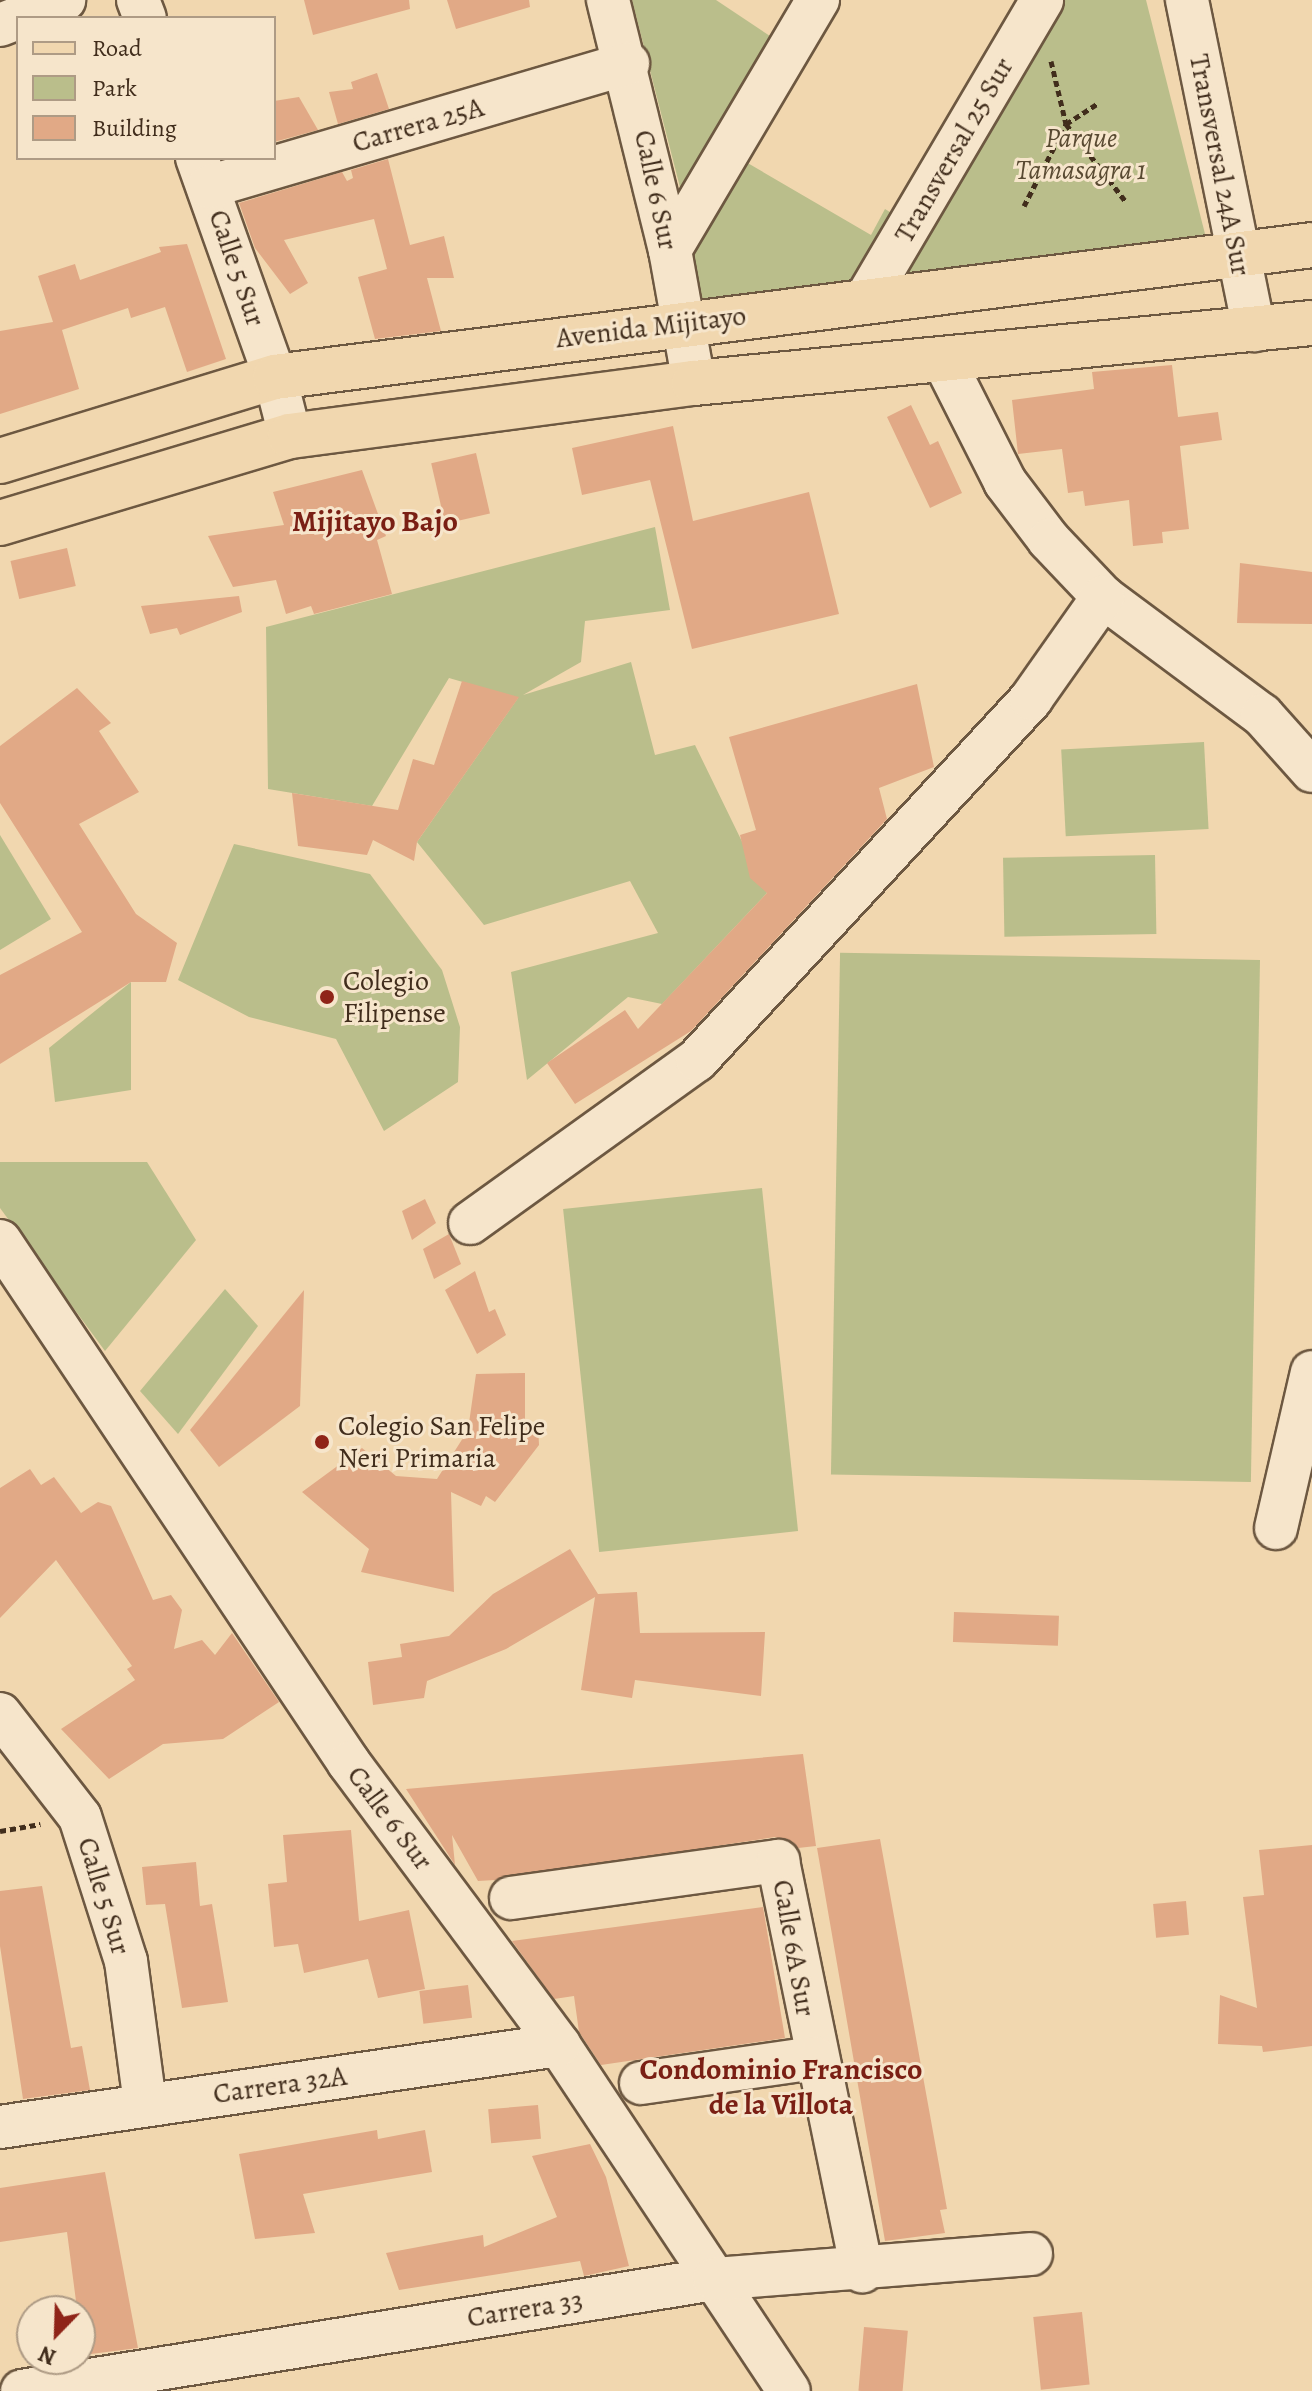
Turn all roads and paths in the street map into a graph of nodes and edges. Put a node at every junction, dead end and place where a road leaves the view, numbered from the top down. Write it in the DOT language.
graph roads {
  1 [pos="64,0"];
  2 [pos="608,0"];
  3 [pos="818,0"];
  4 [pos="1187,0"];
  5 [pos="1041,3"];
  6 [pos="23,16"];
  7 [pos="628,63"];
  8 [pos="1097,104"];
  9 [pos="1066,124"];
  10 [pos="276,153"];
  11 [pos="250,160"];
  12 [pos="203,172"];
  13 [pos="1126,202"];
  14 [pos="1024,206"];
  15 [pos="1312,245"];
  16 [pos="670,250"];
  17 [pos="1236,253"];
  18 [pos="866,299"];
  19 [pos="681,322"];
  20 [pos="1312,323"];
  21 [pos="1254,330"];
  22 [pos="944,361"];
  23 [pos="275,377"];
  24 [pos="694,383"];
  25 [pos="290,436"];
  26 [pos="0,461"];
  27 [pos="0,523"];
  28 [pos="1103,597"];
  29 [pos="1312,771"];
  30 [pos="470,1223"];
  31 [pos="0,1241"];
  32 [pos="1312,1372"];
  33 [pos="1276,1528"];
  34 [pos="0,1714"];
  35 [pos="511,1898"];
  36 [pos="559,2045"];
  37 [pos="815,2058"];
  38 [pos="641,2083"];
  39 [pos="145,2104"];
  40 [pos="0,2127"];
  41 [pos="1031,2254"];
  42 [pos="862,2271"];
  43 [pos="714,2279"];
  44 [pos="789,2390"];
  45 [pos="22,2391"];
  1 -- 6 [label="street"];
  2 -- 7 [label="street, Calle 6 Sur"];
  3 -- 16 [label="street"];
  4 -- 17 [label="street, Transversal 24A Sur"];
  5 -- 9 [label="path"];
  5 -- 18 [label="street, Transversal 25 Sur"];
  7 -- 10 [label="street, Carrera 25A"];
  7 -- 16 [label="street, Calle 6 Sur"];
  8 -- 9 [label="path"];
  9 -- 13 [label="path"];
  9 -- 14 [label="path"];
  11 -- 12 [label="street, Carrera 25A"];
  12 -- 23 [label="street, Calle 5 Sur"];
  15 -- 17 [label="main road, Avenida Mijitayo"];
  16 -- 19 [label="street, Calle 6 Sur"];
  17 -- 18 [label="main road, Avenida Mijitayo"];
  17 -- 21 [label="street, Transversal 24A Sur"];
  18 -- 19 [label="main road, Avenida Mijitayo"];
  19 -- 23 [label="main road, Avenida Mijitayo"];
  19 -- 24 [label="street, Calle 6 Sur"];
  20 -- 21 [label="main road"];
  21 -- 22 [label="main road"];
  22 -- 24 [label="main road"];
  22 -- 28 [label="street"];
  23 -- 25 [label="street, Calle 5 Sur"];
  23 -- 26 [label="main road, Avenida Mijitayo"];
  24 -- 25 [label="main road"];
  25 -- 27 [label="main road"];
  28 -- 29 [label="street"];
  28 -- 30 [label="street"];
  31 -- 36 [label="street, Calle 6 Sur"];
  32 -- 33 [label="street"];
  34 -- 39 [label="street, Calle 5 Sur"];
  35 -- 37 [label="street, Calle 6A Sur"];
  36 -- 39 [label="street, Carrera 32A"];
  36 -- 43 [label="street, Calle 6 Sur"];
  37 -- 38 [label="street"];
  37 -- 42 [label="street, Calle 6A Sur"];
  39 -- 40 [label="street, Carrera 32A"];
  41 -- 42 [label="street, Carrera 33"];
  42 -- 43 [label="street, Carrera 33"];
  43 -- 44 [label="street, Calle 6 Sur"];
  43 -- 45 [label="street, Carrera 33"];
}
